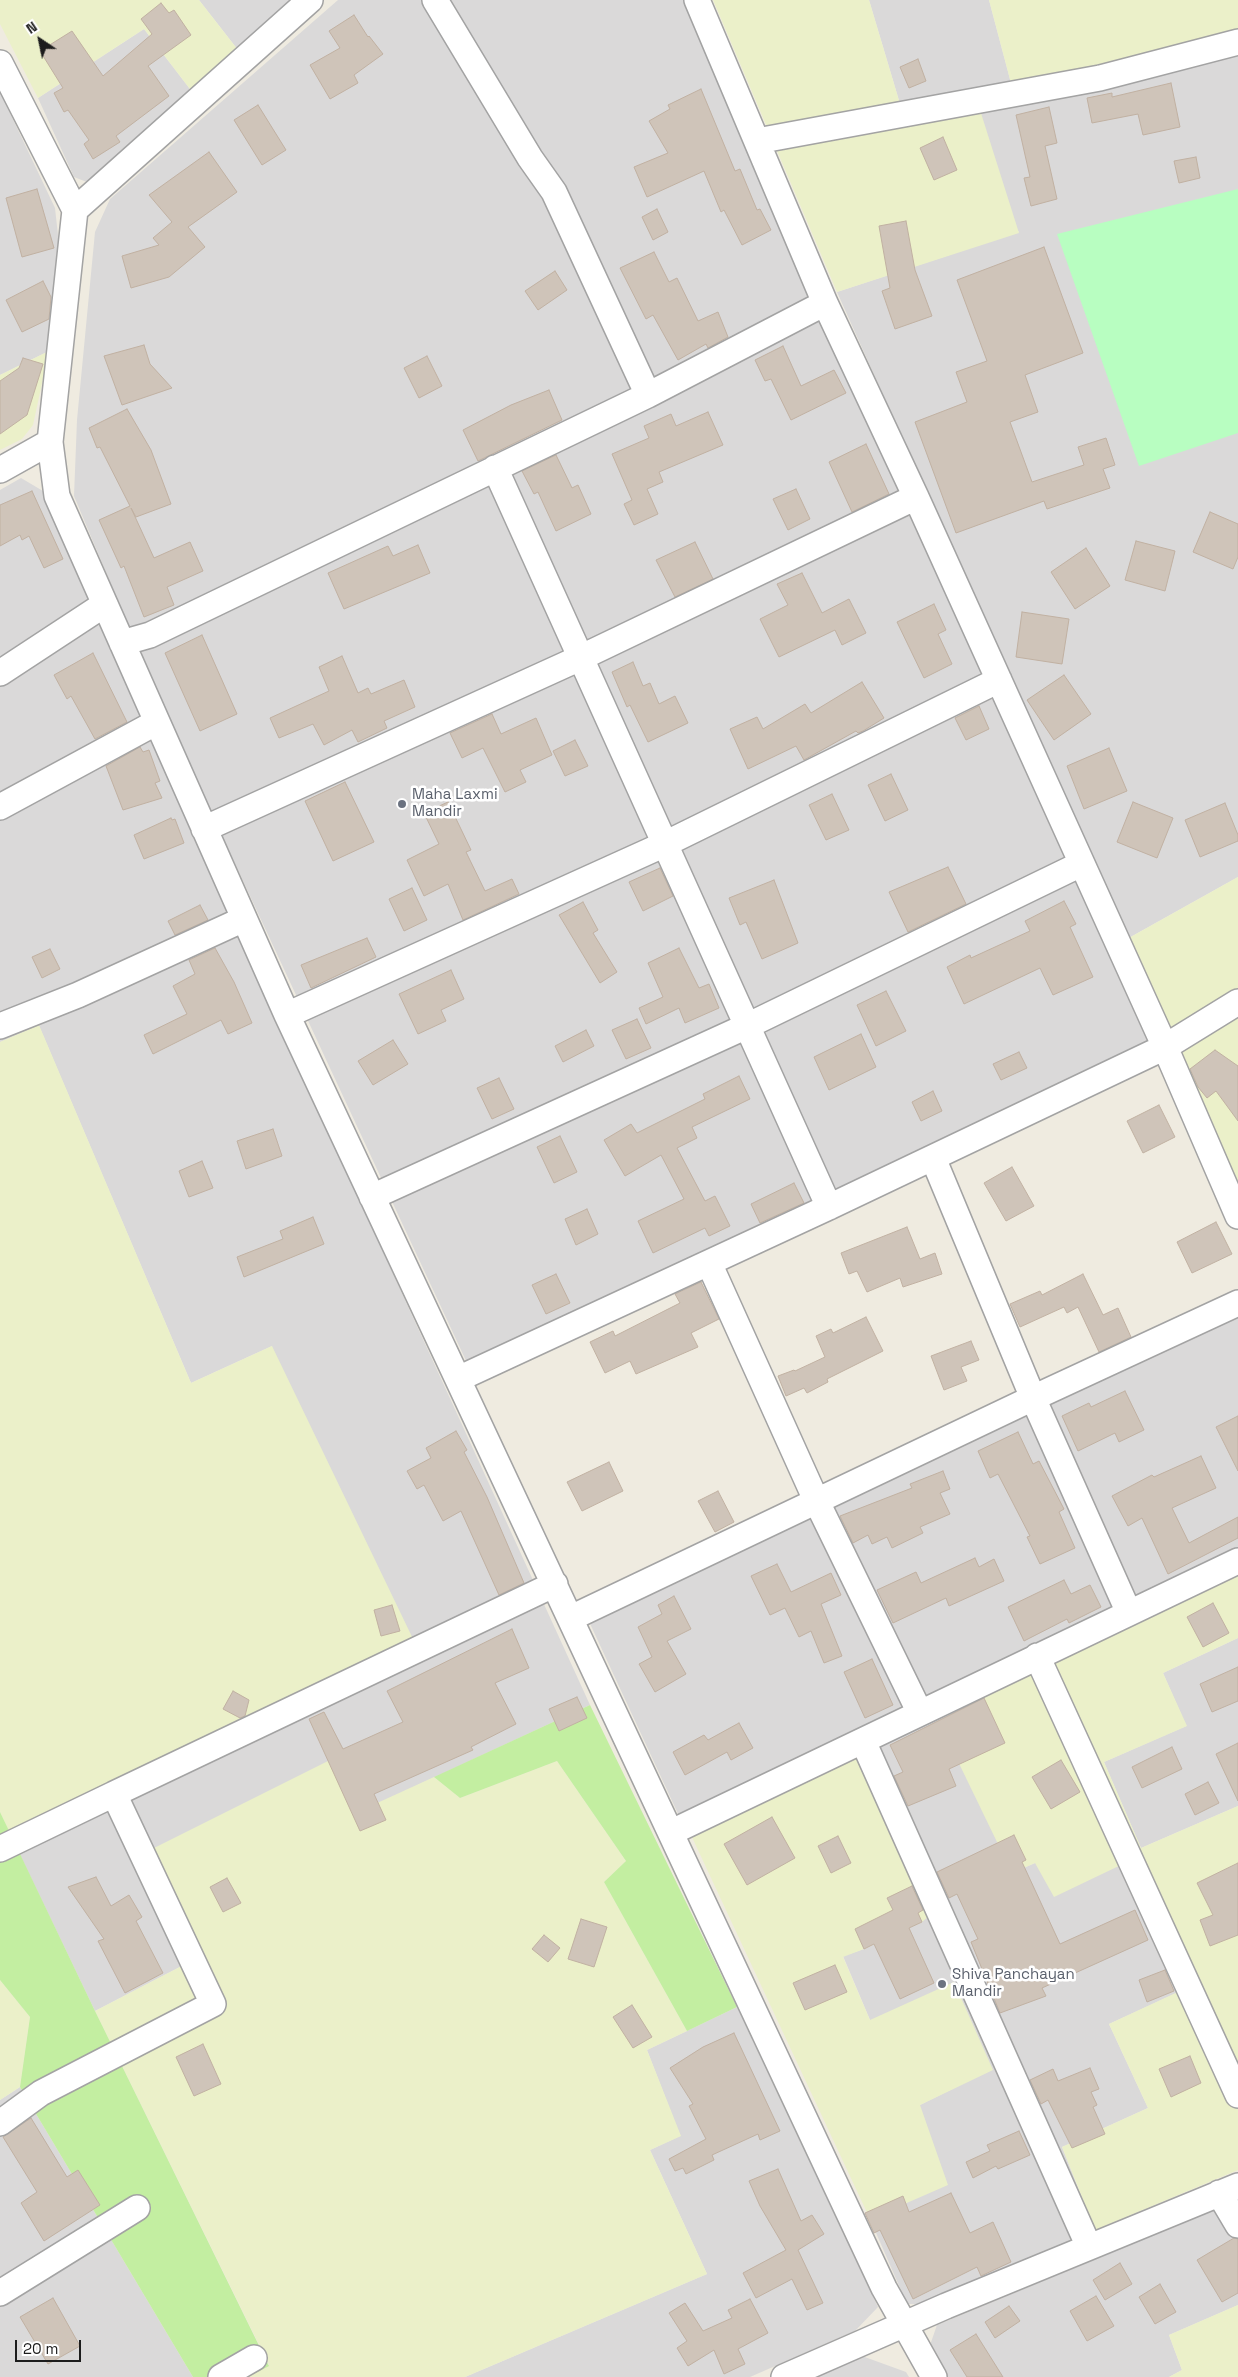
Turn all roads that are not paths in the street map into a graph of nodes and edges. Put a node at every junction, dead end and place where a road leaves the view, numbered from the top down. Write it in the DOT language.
graph roads {
  1 [pos="310,0"];
  2 [pos="435,0"];
  3 [pos="697,0"];
  4 [pos="1238,42"];
  5 [pos="0,63"];
  6 [pos="757,141"];
  7 [pos="75,210"];
  8 [pos="825,303"];
  9 [pos="648,395"];
  10 [pos="50,442"];
  11 [pos="495,468"];
  12 [pos="0,470"];
  13 [pos="916,497"];
  14 [pos="105,604"];
  15 [pos="122,643"];
  16 [pos="580,658"];
  17 [pos="0,673"];
  18 [pos="999,680"];
  19 [pos="157,722"];
  20 [pos="0,807"];
  21 [pos="204,829"];
  22 [pos="665,844"];
  23 [pos="1081,864"];
  24 [pos="244,920"];
  25 [pos="1238,1002"];
  26 [pos="286,1015"];
  27 [pos="0,1026"];
  28 [pos="747,1026"];
  29 [pos="1165,1047"];
  30 [pos="933,1158"];
  31 [pos="372,1197"];
  32 [pos="830,1207"];
  33 [pos="1238,1216"];
  34 [pos="709,1263"];
  35 [pos="1238,1303"];
  36 [pos="458,1379"];
  37 [pos="1033,1398"];
  38 [pos="816,1500"];
  39 [pos="1235,1571"];
  40 [pos="555,1584"];
  41 [pos="1129,1613"];
  42 [pos="571,1618"];
  43 [pos="1038,1656"];
  44 [pos="920,1713"];
  45 [pos="862,1740"];
  46 [pos="114,1794"];
  47 [pos="672,1832"];
  48 [pos="0,1849"];
  49 [pos="1238,2095"];
  50 [pos="0,2123"];
  51 [pos="1229,2190"];
  52 [pos="136,2208"];
  53 [pos="1238,2225"];
  54 [pos="1089,2247"];
  55 [pos="0,2293"];
  56 [pos="904,2324"];
  57 [pos="254,2358"];
  58 [pos="221,2377"];
  59 [pos="784,2377"];
  60 [pos="934,2377"];
  1 -- 7 [label="street"];
  2 -- 9 [label="street"];
  3 -- 6 [label="street"];
  4 -- 6 [label="street"];
  5 -- 7 [label="street"];
  6 -- 8 [label="street"];
  7 -- 10 [label="street"];
  8 -- 9 [label="street"];
  8 -- 13 [label="street"];
  9 -- 11 [label="street"];
  10 -- 12 [label="street"];
  10 -- 14 [label="street"];
  11 -- 15 [label="street"];
  11 -- 16 [label="street"];
  13 -- 16 [label="street"];
  13 -- 18 [label="street"];
  14 -- 15 [label="street"];
  14 -- 17 [label="street"];
  15 -- 19 [label="street"];
  16 -- 21 [label="street"];
  16 -- 22 [label="street"];
  18 -- 22 [label="street"];
  18 -- 23 [label="street"];
  19 -- 20 [label="street"];
  19 -- 21 [label="street"];
  21 -- 24 [label="street"];
  22 -- 26 [label="street"];
  22 -- 28 [label="street"];
  23 -- 28 [label="street"];
  23 -- 29 [label="street"];
  24 -- 26 [label="street"];
  24 -- 27 [label="street"];
  25 -- 29 [label="street"];
  26 -- 31 [label="street"];
  28 -- 31 [label="street"];
  28 -- 32 [label="street"];
  29 -- 30 [label="street"];
  29 -- 33 [label="street"];
  30 -- 32 [label="street"];
  30 -- 37 [label="street"];
  31 -- 36 [label="street"];
  32 -- 34 [label="street"];
  34 -- 36 [label="street"];
  34 -- 38 [label="street"];
  35 -- 37 [label="street"];
  36 -- 40 [label="street"];
  37 -- 38 [label="street"];
  37 -- 41 [label="street"];
  38 -- 42 [label="street"];
  38 -- 44 [label="street"];
  39 -- 41 [label="street"];
  40 -- 42 [label="street"];
  40 -- 46 [label="street"];
  41 -- 43 [label="street"];
  42 -- 47 [label="street"];
  43 -- 44 [label="street"];
  43 -- 49 [label="street"];
  44 -- 45 [label="street"];
  45 -- 47 [label="street"];
  45 -- 54 [label="street"];
  46 -- 48 [label="street"];
  46 -- 50 [label="street"];
  47 -- 56 [label="street"];
  51 -- 53 [label="street"];
  51 -- 54 [label="street"];
  52 -- 55 [label="street"];
  54 -- 56 [label="street"];
  56 -- 59 [label="street"];
  56 -- 60 [label="street"];
  57 -- 58 [label="street"];
}
